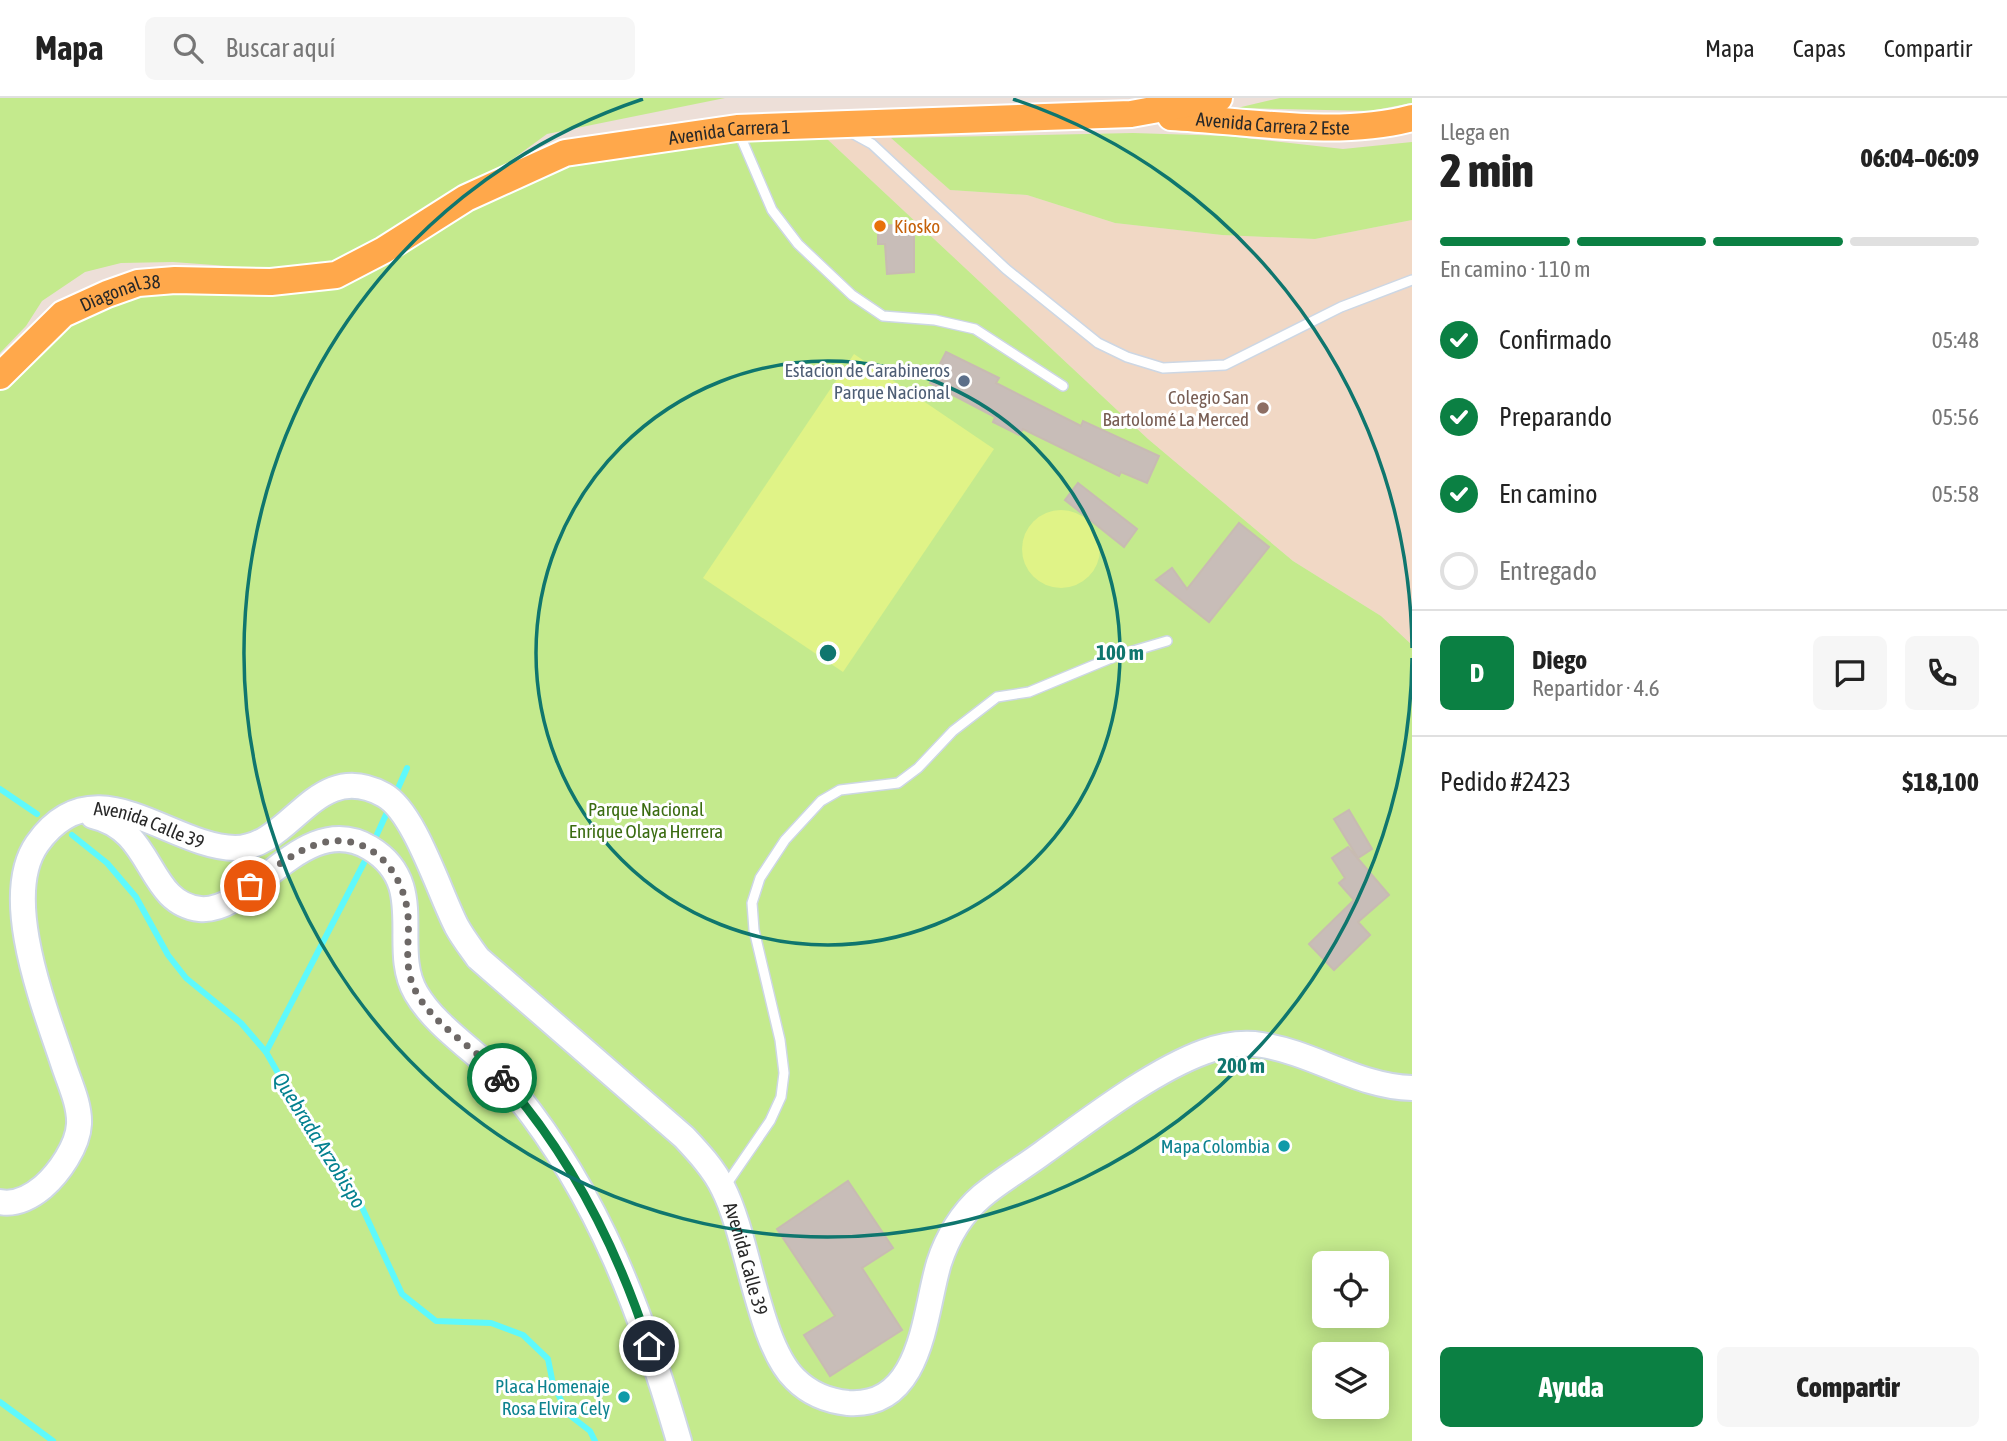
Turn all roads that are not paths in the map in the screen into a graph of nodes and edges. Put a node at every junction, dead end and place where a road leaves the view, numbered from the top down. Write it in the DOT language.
graph roads {
  1 [pos="1219,98"];
  2 [pos="1131,114"];
  3 [pos="1412,118"];
  4 [pos="837,124"];
  5 [pos="737,128"];
  6 [pos="1412,280"];
  7 [pos="271,282"];
  8 [pos="0,376"];
  9 [pos="1063,386"];
  10 [pos="1167,641"];
  11 [pos="79,813"];
  12 [pos="1412,1088"];
  13 [pos="724,1188"];
  14 [pos="0,1202"];
  15 [pos="679,1441"];
  1 -- 2 [label="main road, Avenida Carrera 1"];
  2 -- 3 [label="main road, Avenida Carrera 2 Este"];
  2 -- 4 [label="main road, Avenida Carrera 1"];
  4 -- 5 [label="main road, Avenida Carrera 1"];
  4 -- 6 [label="lane"];
  5 -- 7 [label="main road, Avenida Carrera 1"];
  5 -- 9 [label="lane"];
  7 -- 8 [label="main road, Diagonal 38"];
  10 -- 13 [label="lane"];
  11 -- 13 [label="street, Avenida Calle 39"];
  11 -- 14 [label="street, Avenida Calle 39"];
  11 -- 15 [label="street, Avenida Calle 39"];
  12 -- 13 [label="street, Avenida Calle 39"];
}
